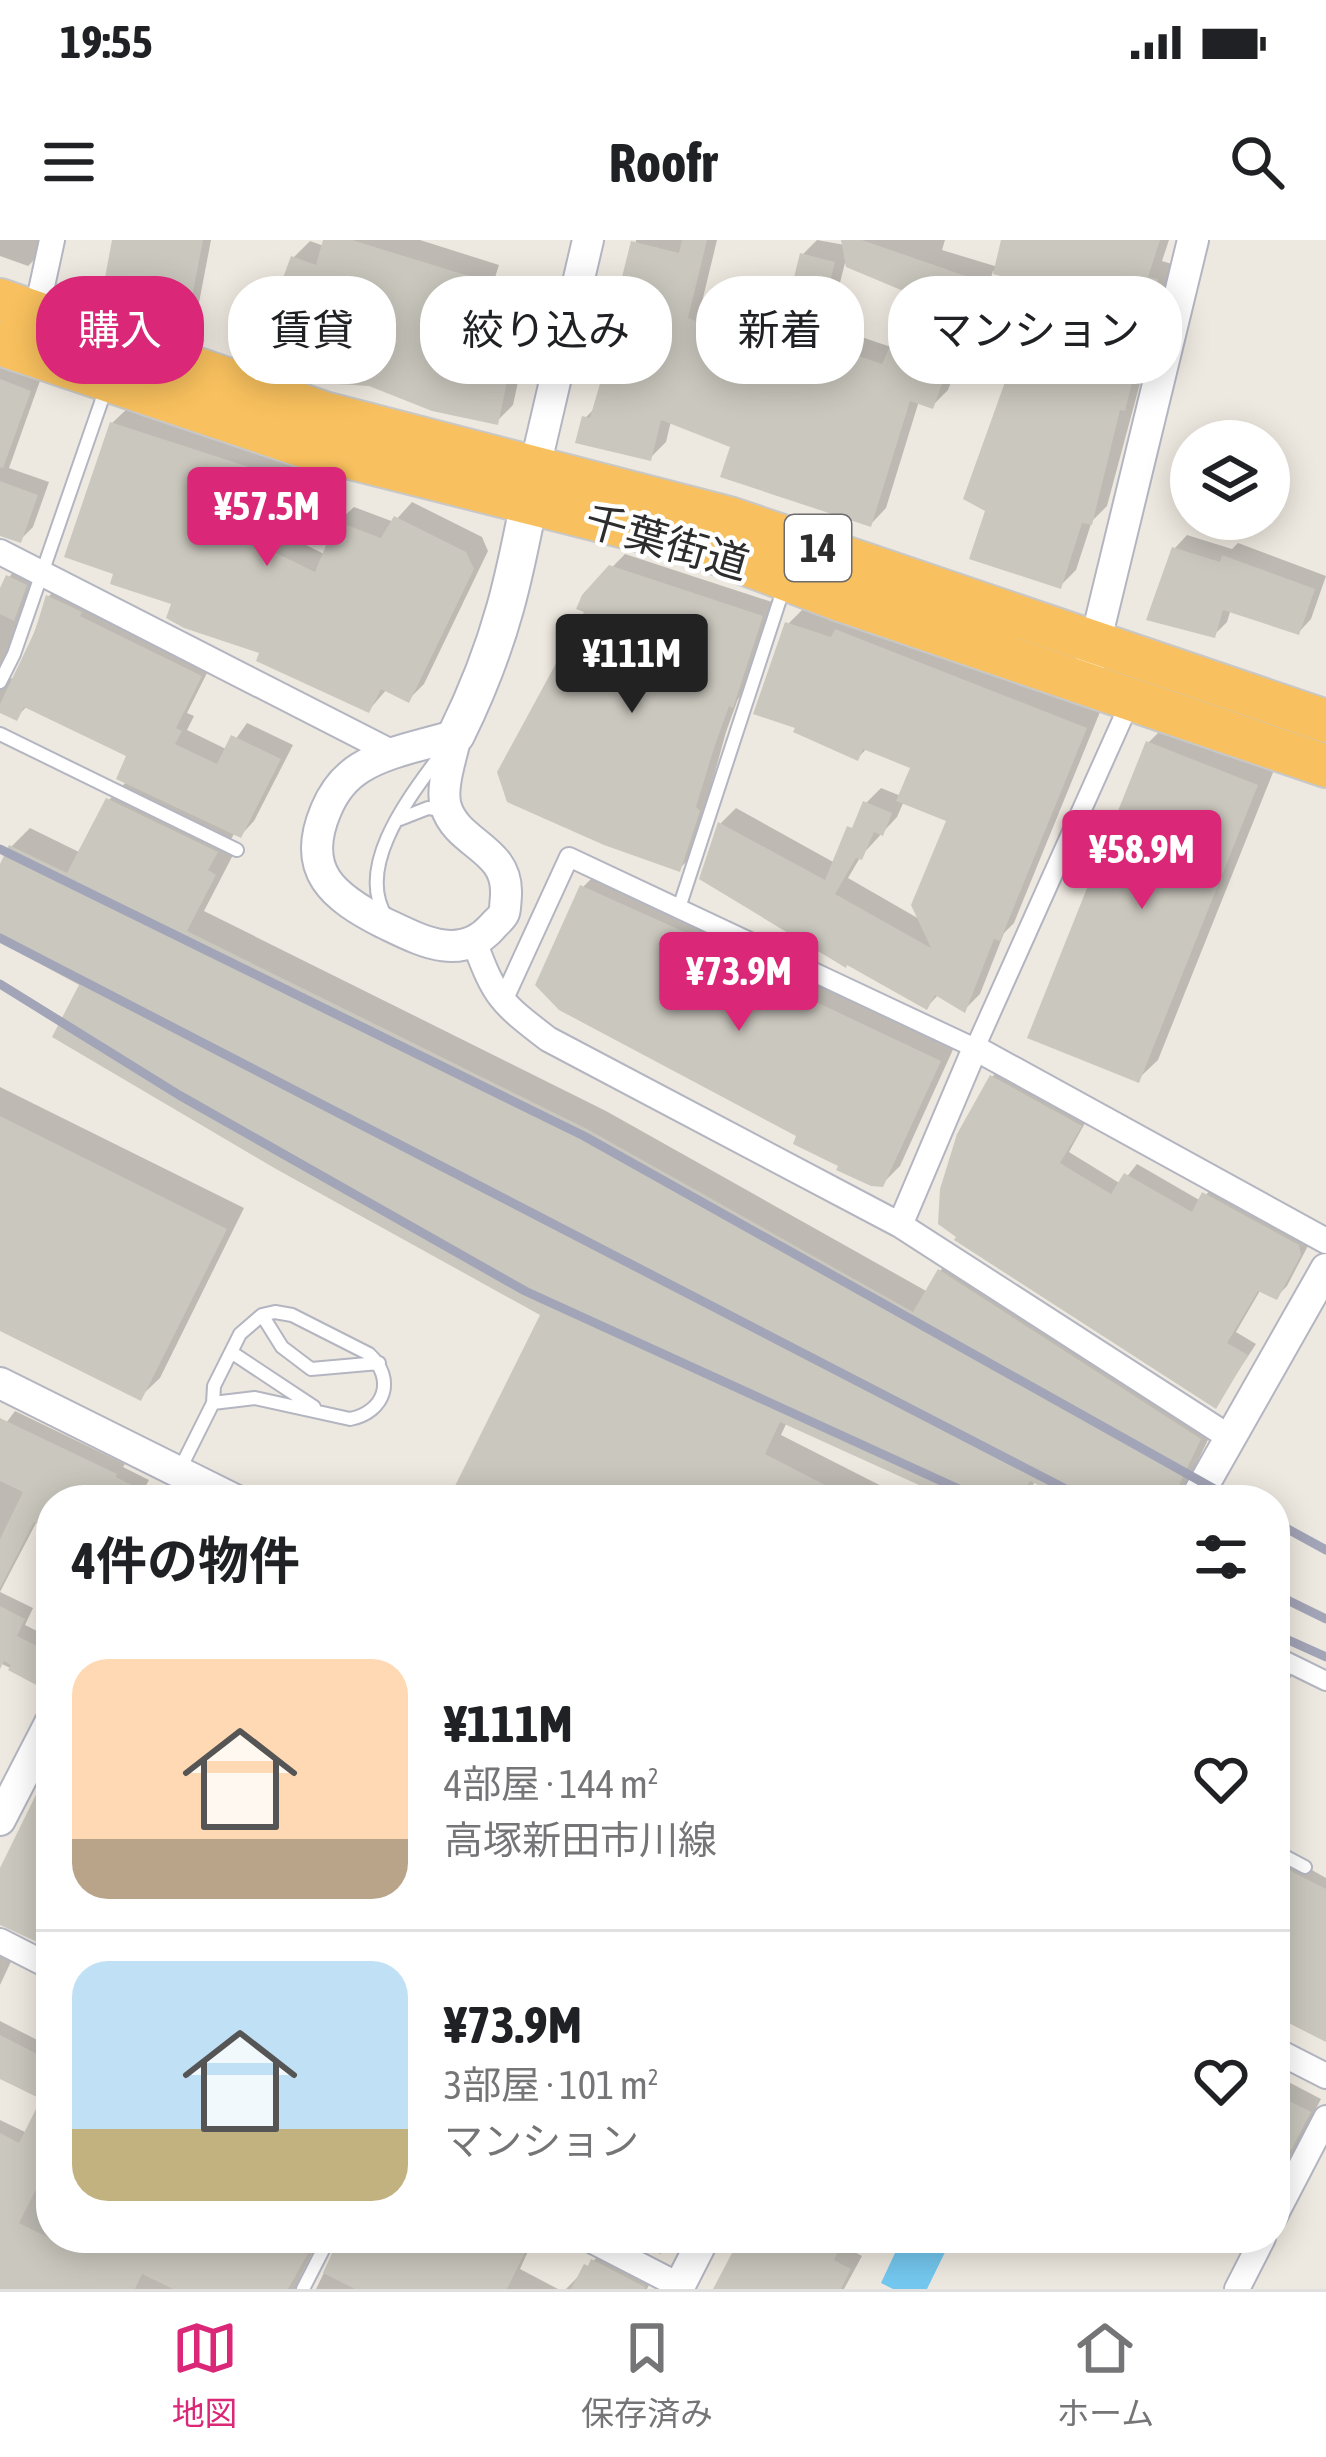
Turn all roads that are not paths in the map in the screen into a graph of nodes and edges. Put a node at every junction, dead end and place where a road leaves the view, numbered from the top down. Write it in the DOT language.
graph roads {
  1 [pos="52,240"];
  2 [pos="588,240"];
  3 [pos="1193,240"];
  4 [pos="15,328"];
  5 [pos="108,384"];
  6 [pos="118,384"];
  7 [pos="532,485"];
  8 [pos="0,552"];
  9 [pos="41,572"];
  10 [pos="787,578"];
  11 [pos="1097,640"];
  12 [pos="0,682"];
  13 [pos="1084,682"];
  14 [pos="1132,700"];
  15 [pos="1326,721"];
  16 [pos="0,734"];
  17 [pos="456,735"];
  18 [pos="395,754"];
  19 [pos="1326,766"];
  20 [pos="447,810"];
  21 [pos="398,820"];
  22 [pos="237,850"];
  23 [pos="678,911"];
  24 [pos="395,928"];
  25 [pos="474,941"];
  26 [pos="502,1003"];
  27 [pos="975,1048"];
  28 [pos="900,1225"];
  29 [pos="1326,1241"];
  30 [pos="1326,1269"];
  31 [pos="262,1315"];
  32 [pos="231,1352"];
  33 [pos="379,1363"];
  34 [pos="0,1383"];
  35 [pos="213,1403"];
  36 [pos="326,1414"];
  37 [pos="1229,1437"];
  38 [pos="178,1472"];
  39 [pos="172,1485"];
  40 [pos="204,1485"];
  41 [pos="1203,1485"];
  42 [pos="1290,1663"];
  43 [pos="1326,1681"];
  44 [pos="36,1749"];
  45 [pos="0,1820"];
  46 [pos="1290,1859"];
  47 [pos="1305,1867"];
  48 [pos="0,1941"];
  49 [pos="36,1959"];
  50 [pos="1290,2058"];
  51 [pos="1326,2076"];
  52 [pos="1326,2118"];
  53 [pos="1290,2187"];
  54 [pos="320,2253"];
  55 [pos="614,2253"];
  56 [pos="696,2253"];
  57 [pos="1255,2253"];
  58 [pos="679,2288"];
  59 [pos="302,2289"];
  60 [pos="1237,2289"];
  1 -- 4 [label="street"];
  2 -- 7 [label="street"];
  3 -- 11 [label="street"];
  4 -- 7 [label="highway, 千葉街道 / 14"];
  5 -- 9 [label="lane"];
  6 -- 7 [label="highway, 千葉街道 / 14"];
  7 -- 10 [label="highway, 千葉街道 / 14"];
  7 -- 11 [label="highway, 千葉街道 / 14"];
  7 -- 17 [label="main road"];
  8 -- 9 [label="street"];
  9 -- 12 [label="lane"];
  9 -- 18 [label="street"];
  10 -- 13 [label="highway, 千葉街道 / 14"];
  10 -- 23 [label="lane"];
  11 -- 13 [label="street"];
  11 -- 15 [label="highway, 千葉街道 / 14"];
  13 -- 14 [label="highway, 千葉街道 / 14"];
  14 -- 19 [label="highway, 千葉街道 / 14"];
  14 -- 27 [label="street"];
  16 -- 22 [label="lane"];
  17 -- 18 [label="street"];
  17 -- 20 [label="street"];
  17 -- 21 [label="lane"];
  18 -- 24 [label="street"];
  20 -- 21 [label="lane"];
  20 -- 25 [label="street"];
  21 -- 24 [label="lane"];
  23 -- 26 [label="street"];
  23 -- 27 [label="street"];
  24 -- 25 [label="street"];
  25 -- 26 [label="street"];
  26 -- 28 [label="street"];
  27 -- 28 [label="street"];
  27 -- 29 [label="street"];
  28 -- 37 [label="street"];
  30 -- 37 [label="street"];
  31 -- 32 [label="lane"];
  31 -- 33 [label="lane"];
  31 -- 33 [label="lane"];
  32 -- 35 [label="lane"];
  32 -- 36 [label="lane"];
  33 -- 36 [label="lane"];
  34 -- 38 [label="street"];
  35 -- 36 [label="lane"];
  35 -- 38 [label="lane"];
  37 -- 41 [label="street"];
  38 -- 39 [label="street"];
  38 -- 40 [label="street"];
  42 -- 43 [label="street"];
  44 -- 45 [label="street"];
  46 -- 47 [label="lane"];
  48 -- 49 [label="street"];
  50 -- 51 [label="street"];
  52 -- 53 [label="street"];
  54 -- 59 [label="lane"];
  55 -- 58 [label="street"];
  56 -- 58 [label="street"];
  57 -- 60 [label="street"];
}
